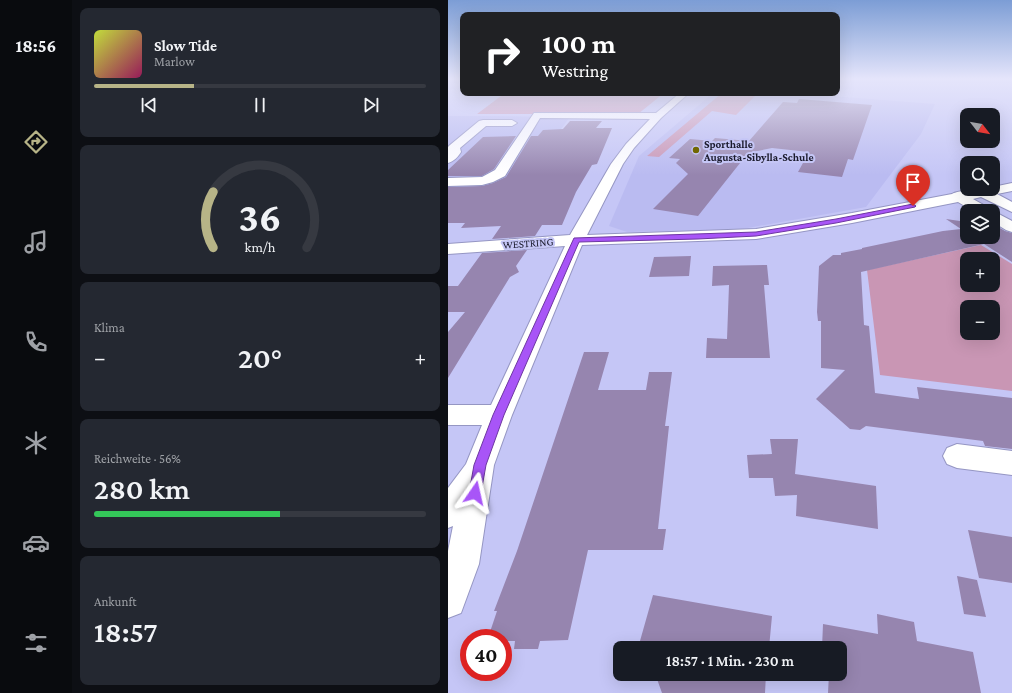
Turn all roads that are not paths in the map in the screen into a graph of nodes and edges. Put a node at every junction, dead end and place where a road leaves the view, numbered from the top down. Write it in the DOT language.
graph roads {
  1 [pos="665,110"];
  2 [pos="658,116"];
  3 [pos="469,123"];
  4 [pos="483,123"];
  5 [pos="512,123"];
  6 [pos="448,159"];
  7 [pos="448,182"];
  8 [pos="1012,186"];
  9 [pos="1000,188"];
  10 [pos="958,196"];
  11 [pos="990,196"];
  12 [pos="972,204"];
  13 [pos="1012,208"];
  14 [pos="1000,220"];
  15 [pos="1012,227"];
  16 [pos="576,240"];
  17 [pos="448,249"];
  18 [pos="499,415"];
  19 [pos="448,416"];
  20 [pos="957,456"];
  21 [pos="1012,463"];
  22 [pos="480,465"];
  23 [pos="448,514"];
  24 [pos="448,600"];
  1 -- 2 [label="street"];
  2 -- 7 [label="street"];
  2 -- 16 [label="street"];
  3 -- 4 [label="street"];
  4 -- 5 [label="street"];
  4 -- 6 [label="street"];
  8 -- 9 [label="street, WESTRING"];
  10 -- 12 [label="street"];
  10 -- 16 [label="street, WESTRING"];
  11 -- 13 [label="street"];
  14 -- 15 [label="street"];
  16 -- 17 [label="street, WESTRING"];
  16 -- 18 [label="street"];
  18 -- 19 [label="street"];
  18 -- 22 [label="street"];
  20 -- 21 [label="street"];
  22 -- 23 [label="street"];
  22 -- 24 [label="street"];
}
